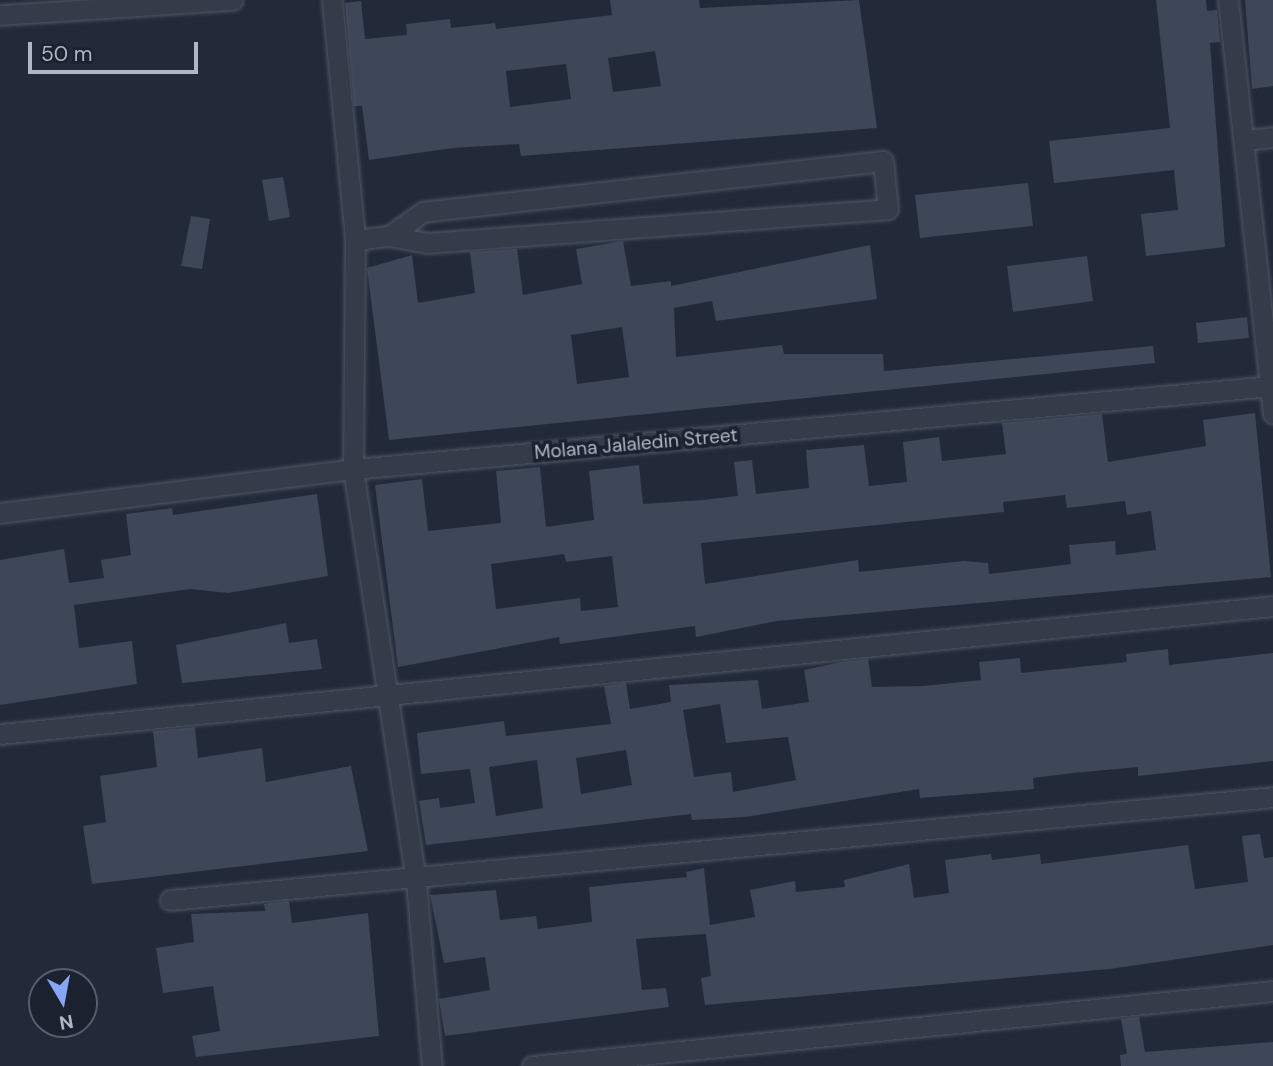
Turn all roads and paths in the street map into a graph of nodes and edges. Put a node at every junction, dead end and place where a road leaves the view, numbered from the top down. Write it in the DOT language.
graph roads {
  1 [pos="233,0"];
  2 [pos="332,0"];
  3 [pos="1228,0"];
  4 [pos="0,15"];
  5 [pos="1273,137"];
  6 [pos="1245,140"];
  7 [pos="389,236"];
  8 [pos="355,240"];
  9 [pos="1272,386"];
  10 [pos="1273,414"];
  11 [pos="353,469"];
  12 [pos="0,513"];
  13 [pos="1273,606"];
  14 [pos="386,692"];
  15 [pos="0,734"];
  16 [pos="1273,797"];
  17 [pos="416,881"];
  18 [pos="170,900"];
  19 [pos="1273,991"];
  20 [pos="432,1066"];
  21 [pos="532,1066"];
  1 -- 4 [label="street"];
  2 -- 8 [label="street"];
  3 -- 6 [label="street"];
  5 -- 6 [label="street"];
  6 -- 9 [label="street"];
  7 -- 7 [label="street"];
  7 -- 8 [label="street"];
  8 -- 11 [label="street"];
  9 -- 10 [label="street"];
  9 -- 11 [label="street, Molana Jalaledin Street"];
  11 -- 12 [label="street, Molana Jalaledin Street"];
  11 -- 14 [label="street"];
  13 -- 14 [label="street"];
  14 -- 15 [label="street"];
  14 -- 17 [label="street"];
  16 -- 17 [label="street"];
  17 -- 18 [label="street"];
  17 -- 20 [label="street"];
  19 -- 21 [label="street"];
}
